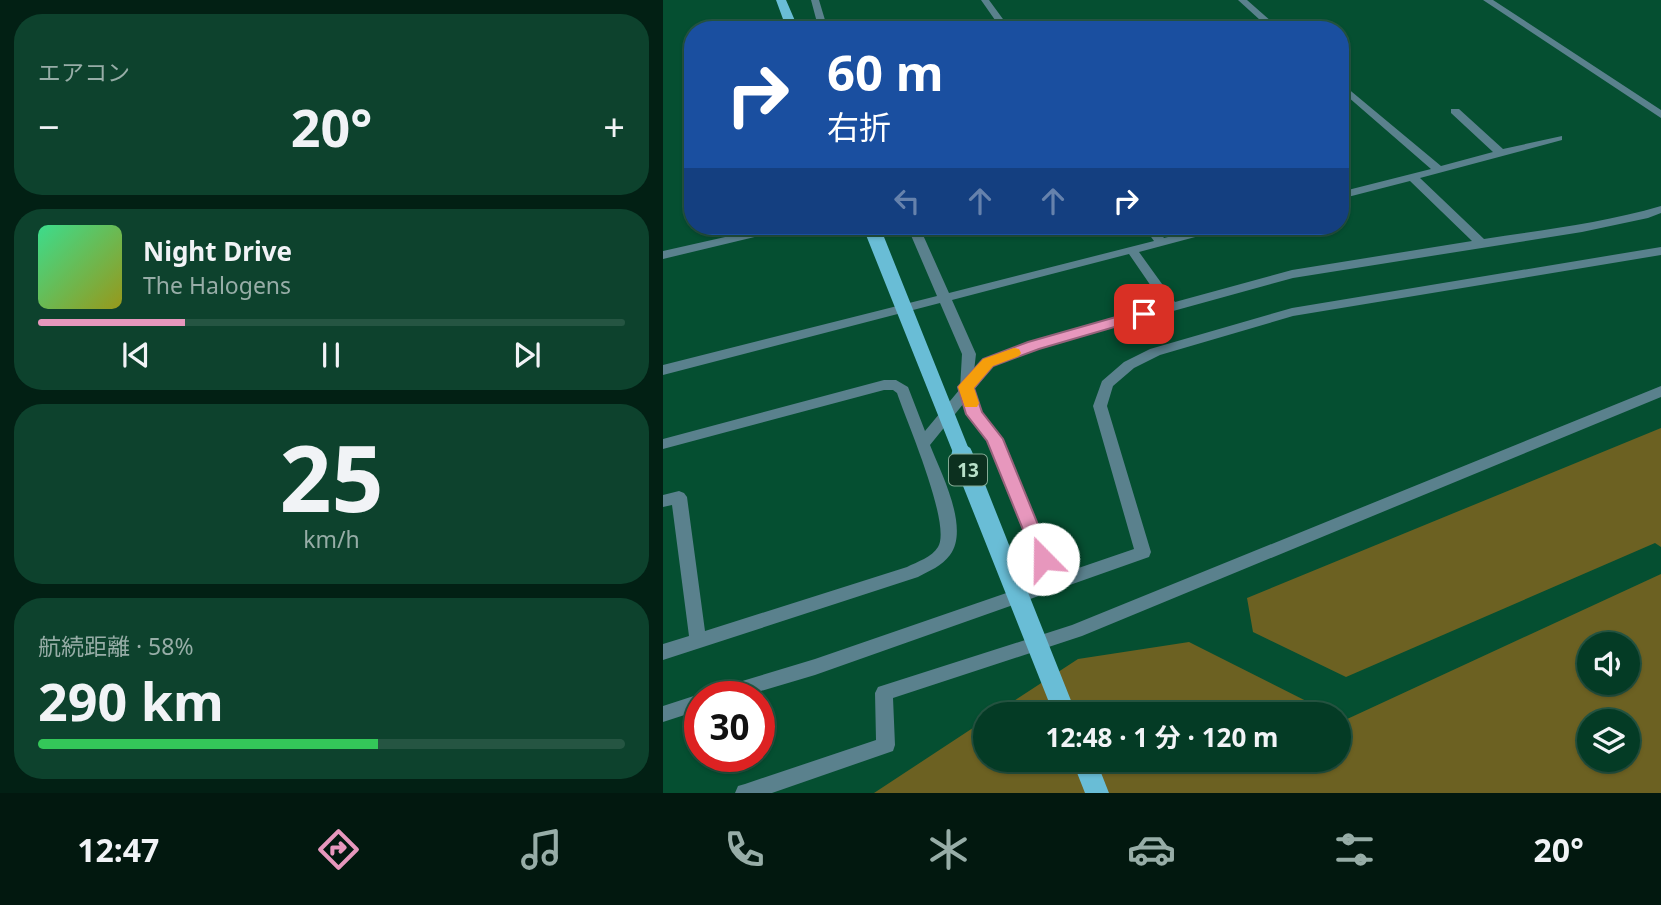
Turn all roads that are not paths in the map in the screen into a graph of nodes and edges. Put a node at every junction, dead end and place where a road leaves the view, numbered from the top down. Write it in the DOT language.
graph roads {
  1 [pos="781,0"];
  2 [pos="815,0"];
  3 [pos="985,0"];
  4 [pos="1242,0"];
  5 [pos="1487,0"];
  6 [pos="789,21"];
  7 [pos="821,21"];
  8 [pos="1000,21"];
  9 [pos="1266,21"];
  10 [pos="1349,93"];
  11 [pos="1455,111"];
  12 [pos="1661,115"];
  13 [pos="1558,138"];
  14 [pos="1502,154"];
  15 [pos="1440,171"];
  16 [pos="1414,178"];
  17 [pos="1349,194"];
  18 [pos="1661,209"];
  19 [pos="749,235"];
  20 [pos="875,235"];
  21 [pos="917,235"];
  22 [pos="1156,235"];
  23 [pos="1189,235"];
  24 [pos="1161,242"];
  25 [pos="1483,244"];
  26 [pos="1133,250"];
  27 [pos="1661,251"];
  28 [pos="663,255"];
  29 [pos="946,297"];
  30 [pos="1171,306"];
  31 [pos="663,370"];
  32 [pos="966,387"];
  33 [pos="1661,391"];
  34 [pos="663,444"];
  35 [pos="922,444"];
  36 [pos="663,501"];
  37 [pos="1053,583"];
  38 [pos="698,641"];
  39 [pos="663,652"];
  40 [pos="769,681"];
  41 [pos="1060,702"];
  42 [pos="684,707"];
  43 [pos="663,713"];
  44 [pos="1089,772"];
  45 [pos="745,793"];
  46 [pos="1097,793"];
  1 -- 6 [label="main road"];
  2 -- 7 [label="street"];
  3 -- 8 [label="street"];
  4 -- 9 [label="street"];
  5 -- 12 [label="street"];
  10 -- 15 [label="street"];
  11 -- 14 [label="street"];
  13 -- 14 [label="street"];
  14 -- 15 [label="street"];
  15 -- 16 [label="street"];
  16 -- 17 [label="street"];
  16 -- 25 [label="street"];
  18 -- 25 [label="street"];
  19 -- 28 [label="street"];
  20 -- 41 [label="main road, 13, bridge"];
  21 -- 29 [label="street"];
  22 -- 24 [label="street"];
  23 -- 24 [label="street"];
  24 -- 26 [label="street"];
  25 -- 30 [label="street"];
  26 -- 29 [label="street"];
  26 -- 30 [label="street"];
  27 -- 37 [label="street"];
  29 -- 31 [label="street"];
  29 -- 32 [label="street"];
  30 -- 32 [label="street"];
  32 -- 35 [label="street"];
  32 -- 37 [label="street"];
  33 -- 45 [label="street"];
  34 -- 35 [label="street"];
  35 -- 38 [label="street"];
  36 -- 38 [label="street"];
  37 -- 40 [label="street"];
  38 -- 39 [label="street"];
  42 -- 43 [label="street"];
  44 -- 46 [label="main road"];
}
